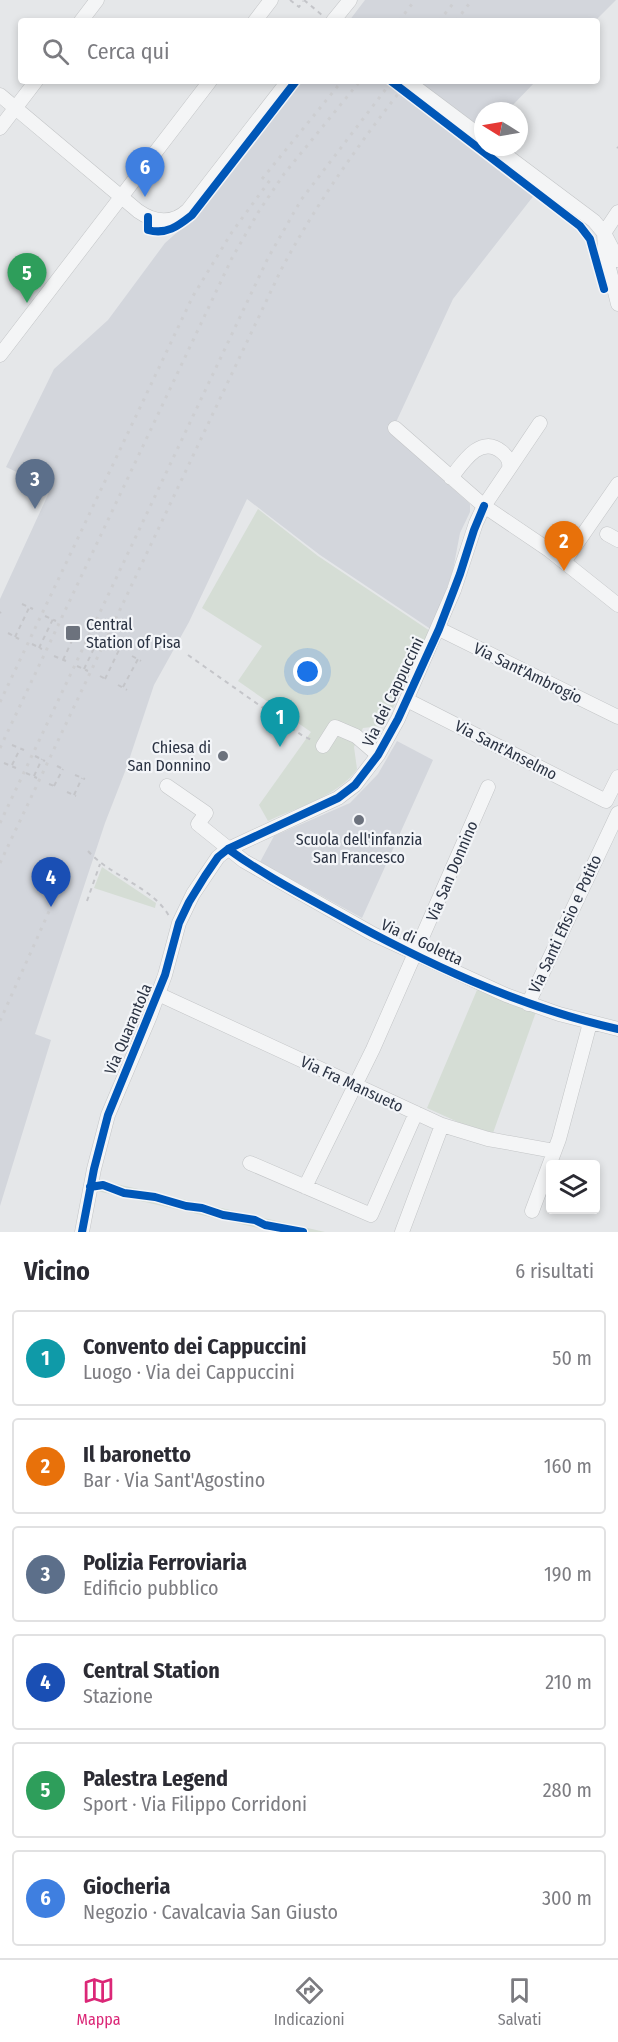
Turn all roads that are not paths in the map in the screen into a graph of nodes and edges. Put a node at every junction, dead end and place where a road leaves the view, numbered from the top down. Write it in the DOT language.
graph roads {
  1 [pos="97,0"];
  2 [pos="271,0"];
  3 [pos="350,0"];
  4 [pos="83,18"];
  5 [pos="257,18"];
  6 [pos="332,18"];
  7 [pos="34,84"];
  8 [pos="208,84"];
  9 [pos="286,84"];
  10 [pos="411,84"];
  11 [pos="0,95"];
  12 [pos="15,108"];
  13 [pos="0,128"];
  14 [pos="474,131"];
  15 [pos="507,156"];
  16 [pos="122,196"];
  17 [pos="618,212"];
  18 [pos="604,232"];
  19 [pos="618,260"];
  20 [pos="618,304"];
  21 [pos="0,355"];
  22 [pos="540,423"];
  23 [pos="395,428"];
  24 [pos="509,469"];
  25 [pos="451,478"];
  26 [pos="618,484"];
  27 [pos="484,506"];
  28 [pos="603,533"];
  29 [pos="564,561"];
  30 [pos="618,604"];
  31 [pos="439,629"];
  32 [pos="407,700"];
  33 [pos="618,717"];
  34 [pos="323,746"];
  35 [pos="378,755"];
  36 [pos="618,777"];
  37 [pos="167,786"];
  38 [pos="488,787"];
  39 [pos="618,813"];
  40 [pos="228,849"];
  41 [pos="415,954"];
  42 [pos="158,994"];
  43 [pos="528,1004"];
  44 [pos="590,1023"];
  45 [pos="618,1029"];
  46 [pos="356,1085"];
  47 [pos="416,1113"];
  48 [pos="442,1125"];
  49 [pos="554,1151"];
  50 [pos="250,1163"];
  51 [pos="305,1187"];
  52 [pos="532,1211"];
  53 [pos="82,1232"];
  54 [pos="402,1232"];
  1 -- 4 [label="street"];
  2 -- 5 [label="street"];
  3 -- 6 [label="street"];
  7 -- 12 [label="street"];
  8 -- 16 [label="street"];
  9 -- 16 [label="street"];
  10 -- 14 [label="street, bridge"];
  11 -- 12 [label="street"];
  12 -- 13 [label="street"];
  12 -- 16 [label="street"];
  15 -- 18 [label="street"];
  16 -- 21 [label="street"];
  17 -- 18 [label="street"];
  18 -- 19 [label="street"];
  18 -- 20 [label="street"];
  22 -- 24 [label="street, Via dei Cappuccini"];
  23 -- 25 [label="street"];
  24 -- 25 [label="street"];
  24 -- 27 [label="street, Via dei Cappuccini"];
  25 -- 27 [label="street"];
  26 -- 28 [label="street"];
  27 -- 29 [label="street"];
  27 -- 31 [label="street, Via dei Cappuccini"];
  28 -- 29 [label="street"];
  29 -- 30 [label="street"];
  31 -- 32 [label="street, Via dei Cappuccini"];
  31 -- 33 [label="street, Via Sant'Ambrogio"];
  32 -- 35 [label="street, Via dei Cappuccini"];
  32 -- 36 [label="street, Via Sant'Anselmo"];
  34 -- 35 [label="street"];
  35 -- 40 [label="street, Via dei Cappuccini"];
  37 -- 40 [label="street, Via di Goletta"];
  38 -- 41 [label="street, Via San Donnino"];
  39 -- 43 [label="street, Via Santi Efisio e Potito"];
  40 -- 41 [label="street, Via di Goletta"];
  40 -- 42 [label="street, Via Quarantola"];
  41 -- 43 [label="street, Via di Goletta"];
  41 -- 46 [label="street, Via San Donnino"];
  42 -- 46 [label="street, Via Fra Mansueto"];
  42 -- 53 [label="street, Via Quarantola"];
  43 -- 44 [label="street, Via di Goletta"];
  44 -- 45 [label="street, Via di Goletta"];
  44 -- 49 [label="street"];
  46 -- 47 [label="street, Via Fra Mansueto"];
  46 -- 51 [label="street, Via San Donnino"];
  47 -- 48 [label="street, Via Fra Mansueto"];
  47 -- 51 [label="street"];
  48 -- 49 [label="street, Via Fra Mansueto"];
  48 -- 54 [label="street"];
  49 -- 52 [label="street"];
  50 -- 51 [label="street"];
}
